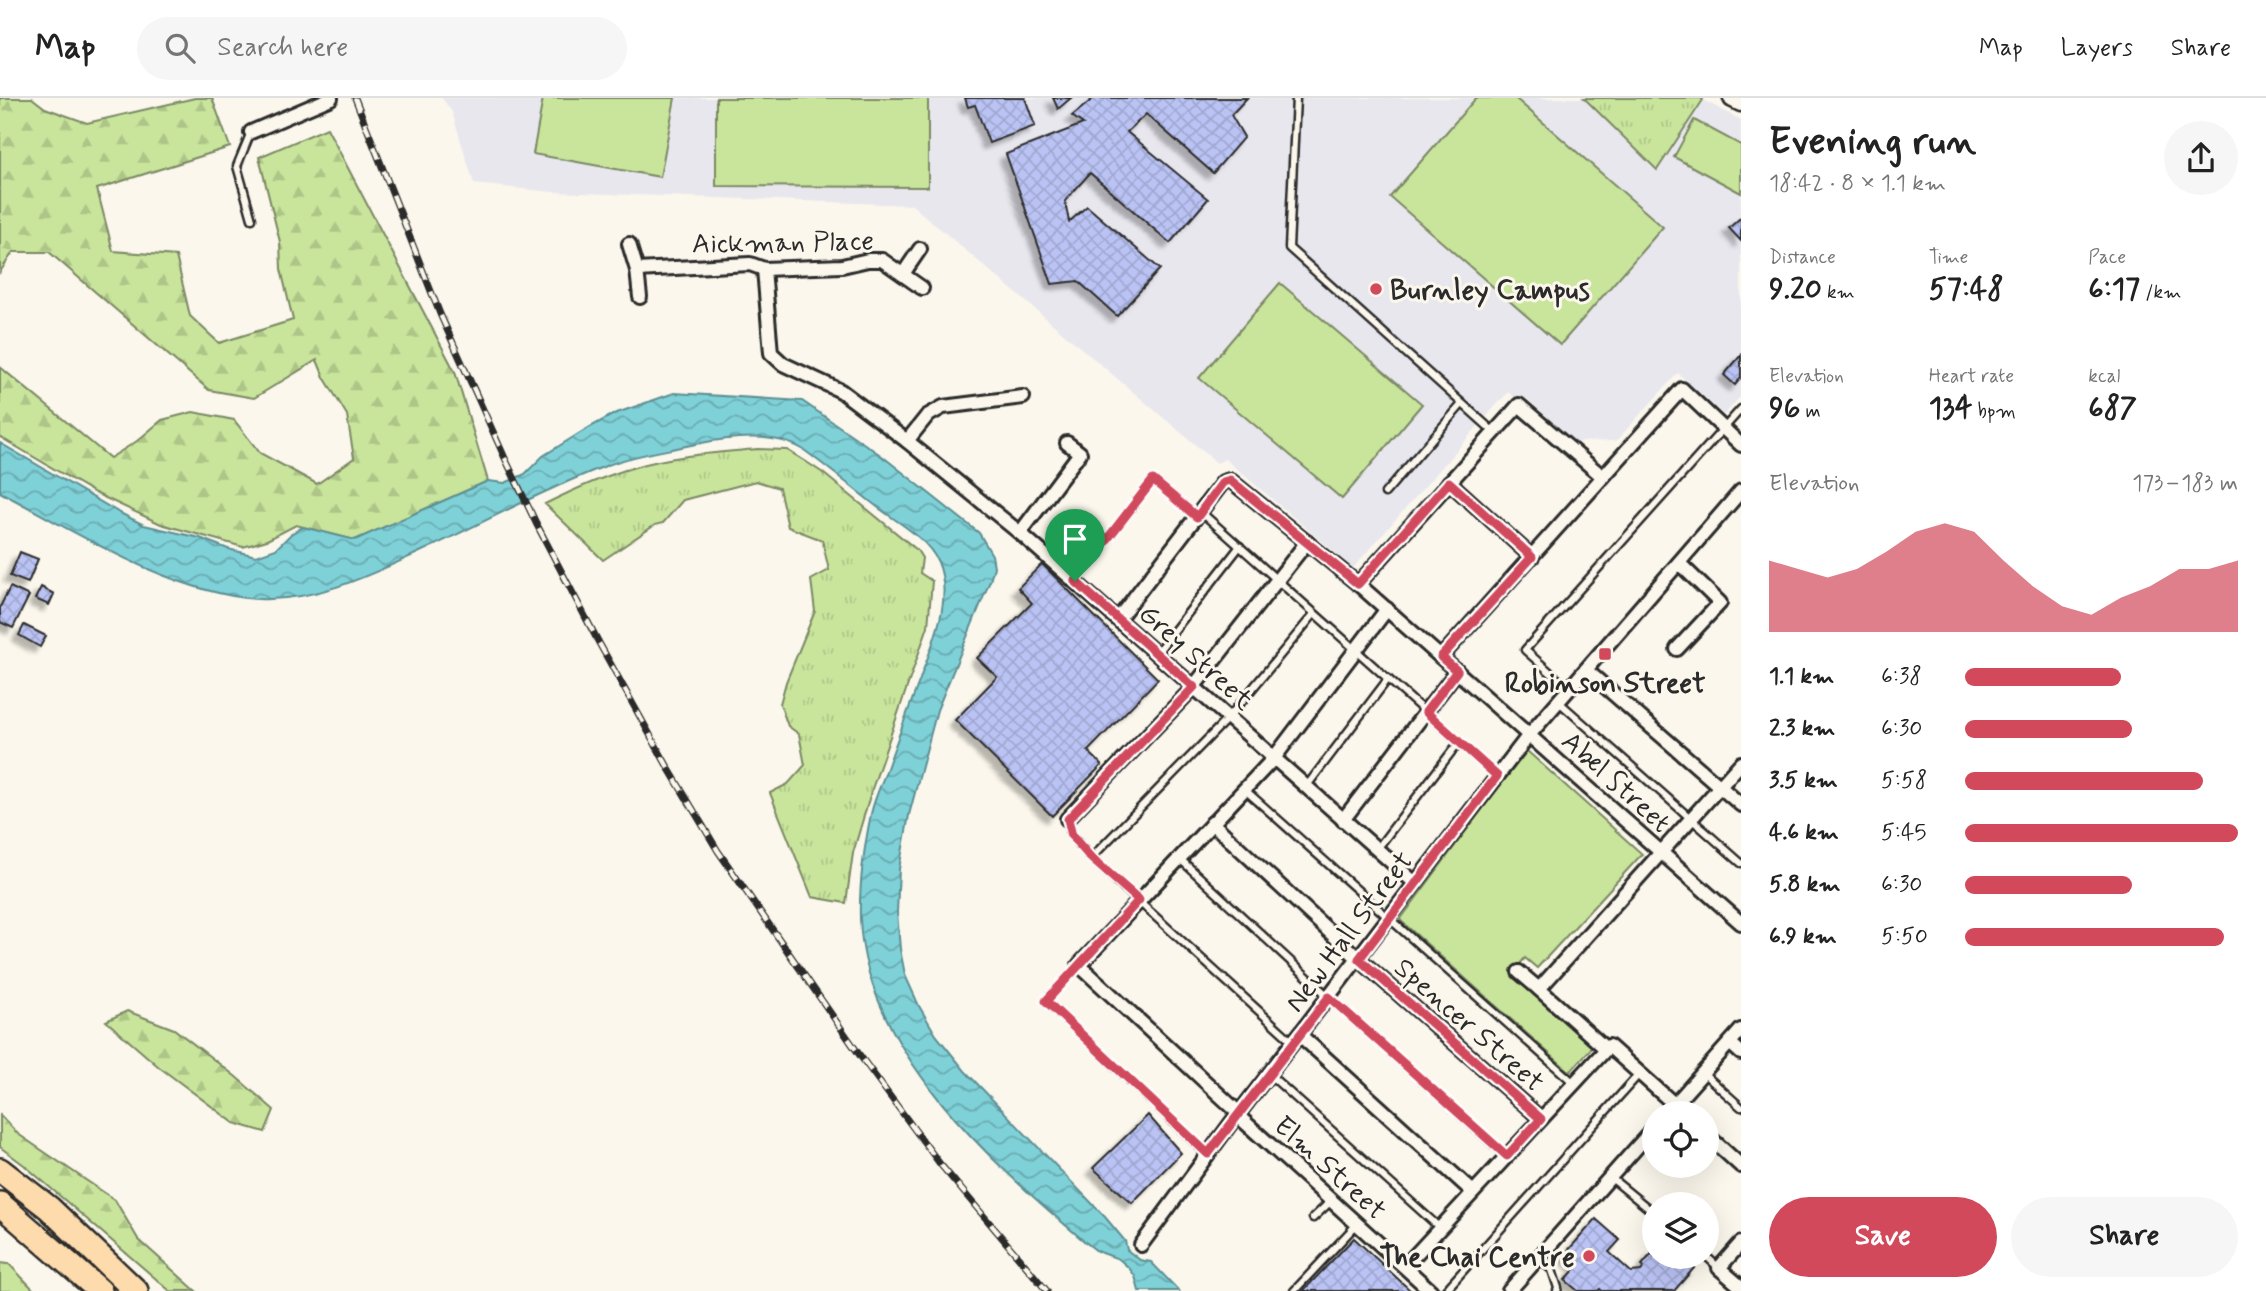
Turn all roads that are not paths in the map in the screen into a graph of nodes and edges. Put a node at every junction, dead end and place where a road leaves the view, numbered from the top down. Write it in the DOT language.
graph roads {
  1 [pos="331,98"];
  2 [pos="1296,98"];
  3 [pos="1733,98"];
  4 [pos="1741,103"];
  5 [pos="251,132"];
  6 [pos="252,219"];
  7 [pos="629,244"];
  8 [pos="920,249"];
  9 [pos="764,269"];
  10 [pos="637,270"];
  11 [pos="903,274"];
  12 [pos="922,288"];
  13 [pos="639,297"];
  14 [pos="1023,397"];
  15 [pos="1462,404"];
  16 [pos="1741,409"];
  17 [pos="1724,429"];
  18 [pos="1494,432"];
  19 [pos="907,441"];
  20 [pos="1067,443"];
  21 [pos="1741,445"];
  22 [pos="1602,477"];
  23 [pos="1449,482"];
  24 [pos="1741,491"];
  25 [pos="1385,493"];
  26 [pos="1199,515"];
  27 [pos="1020,533"];
  28 [pos="1307,542"];
  29 [pos="1240,546"];
  30 [pos="1532,557"];
  31 [pos="1679,563"];
  32 [pos="1278,580"];
  33 [pos="1075,581"];
  34 [pos="1358,584"];
  35 [pos="1387,609"];
  36 [pos="1314,614"];
  37 [pos="1118,619"];
  38 [pos="1678,649"];
  39 [pos="1356,650"];
  40 [pos="1156,654"];
  41 [pos="1441,657"];
  42 [pos="1586,670"];
  43 [pos="1457,671"];
  44 [pos="1388,679"];
  45 [pos="1194,687"];
  46 [pos="1569,689"];
  47 [pos="1558,701"];
  48 [pos="1426,712"];
  49 [pos="1230,717"];
  50 [pos="1529,734"];
  51 [pos="1459,742"];
  52 [pos="1274,758"];
  53 [pos="1741,763"];
  54 [pos="1497,776"];
  55 [pos="1719,786"];
  56 [pos="1306,787"];
  57 [pos="1244,789"];
  58 [pos="1741,805"];
  59 [pos="1068,819"];
  60 [pos="1691,819"];
  61 [pos="1343,820"];
  62 [pos="1212,823"];
  63 [pos="1377,849"];
  64 [pos="1660,854"];
  65 [pos="1091,858"];
  66 [pos="1179,858"];
  67 [pos="1741,863"];
  68 [pos="1415,883"];
  69 [pos="1139,900"];
  70 [pos="1389,918"];
  71 [pos="1741,923"];
  72 [pos="1359,959"];
  73 [pos="1079,965"];
  74 [pos="1519,972"];
  75 [pos="1539,989"];
  76 [pos="1329,997"];
  77 [pos="1741,1030"];
  78 [pos="1297,1038"];
  79 [pos="1730,1043"];
  80 [pos="1607,1047"];
  81 [pos="1741,1053"];
  82 [pos="1640,1073"];
  83 [pos="1703,1073"];
  84 [pos="1269,1074"];
  85 [pos="1574,1083"];
  86 [pos="1666,1101"];
  87 [pos="1682,1101"];
  88 [pos="1741,1107"];
  89 [pos="1238,1114"];
  90 [pos="1541,1119"];
  91 [pos="1642,1141"];
  92 [pos="1719,1146"];
  93 [pos="1208,1154"];
  94 [pos="1507,1156"];
  95 [pos="1741,1166"];
  96 [pos="0,1170"];
  97 [pos="1610,1177"];
  98 [pos="1473,1192"];
  99 [pos="1332,1200"];
  100 [pos="1642,1203"];
  101 [pos="0,1204"];
  102 [pos="1313,1218"];
  103 [pos="1358,1223"];
  104 [pos="1440,1228"];
  105 [pos="1741,1243"];
  106 [pos="1141,1245"];
  107 [pos="1538,1258"];
  108 [pos="1405,1266"];
  109 [pos="1719,1268"];
  110 [pos="1741,1287"];
  111 [pos="100,1291"];
  112 [pos="136,1291"];
  113 [pos="1294,1291"];
  114 [pos="1431,1291"];
  115 [pos="1445,1291"];
  116 [pos="1509,1291"];
  117 [pos="1557,1291"];
  1 -- 5 [label="street"];
  2 -- 15 [label="lane"];
  3 -- 4 [label="street"];
  5 -- 6 [label="lane"];
  7 -- 10 [label="street"];
  8 -- 11 [label="street"];
  9 -- 10 [label="street, Aickman Place"];
  9 -- 11 [label="street, Aickman Place"];
  9 -- 19 [label="street, Grey Street"];
  10 -- 13 [label="street"];
  11 -- 12 [label="street, Aickman Place"];
  14 -- 19 [label="street"];
  15 -- 18 [label="lane"];
  15 -- 25 [label="lane"];
  16 -- 17 [label="lane"];
  17 -- 21 [label="street"];
  17 -- 22 [label="street"];
  17 -- 46 [label="lane"];
  18 -- 22 [label="street"];
  18 -- 23 [label="street"];
  19 -- 27 [label="street, Grey Street"];
  20 -- 27 [label="street"];
  22 -- 30 [label="street"];
  23 -- 30 [label="street"];
  23 -- 34 [label="street"];
  24 -- 31 [label="street, New Hall Street"];
  26 -- 28 [label="street, Abel Street"];
  26 -- 29 [label="lane"];
  26 -- 33 [label="lane"];
  26 -- 37 [label="street"];
  27 -- 33 [label="street, Grey Street"];
  28 -- 32 [label="street"];
  28 -- 34 [label="street, Abel Street"];
  29 -- 32 [label="lane"];
  29 -- 40 [label="lane"];
  30 -- 41 [label="street"];
  31 -- 38 [label="street"];
  31 -- 42 [label="street, New Hall Street"];
  32 -- 36 [label="lane"];
  32 -- 45 [label="street"];
  33 -- 37 [label="street, Grey Street"];
  34 -- 35 [label="street, Abel Street"];
  35 -- 39 [label="street"];
  35 -- 41 [label="street, Abel Street"];
  36 -- 39 [label="lane"];
  36 -- 49 [label="lane"];
  37 -- 40 [label="street, Grey Street"];
  39 -- 44 [label="lane"];
  39 -- 52 [label="street"];
  40 -- 45 [label="street, Grey Street"];
  41 -- 43 [label="street, Abel Street"];
  42 -- 46 [label="street, New Hall Street"];
  42 -- 55 [label="street"];
  43 -- 48 [label="street"];
  43 -- 50 [label="street, Abel Street"];
  44 -- 48 [label="lane"];
  44 -- 56 [label="lane"];
  45 -- 49 [label="street, Grey Street"];
  45 -- 59 [label="street"];
  46 -- 47 [label="street, New Hall Street"];
  47 -- 50 [label="street, New Hall Street"];
  47 -- 60 [label="lane"];
  48 -- 51 [label="lane"];
  48 -- 61 [label="street"];
  49 -- 52 [label="street, Grey Street"];
  49 -- 65 [label="lane"];
  50 -- 54 [label="street, New Hall Street"];
  50 -- 64 [label="street, Abel Street"];
  51 -- 54 [label="lane"];
  51 -- 63 [label="lane"];
  52 -- 56 [label="street, Grey Street"];
  52 -- 57 [label="street"];
  53 -- 55 [label="street"];
  54 -- 68 [label="street, New Hall Street"];
  55 -- 58 [label="street"];
  55 -- 60 [label="street"];
  56 -- 61 [label="street, Grey Street"];
  57 -- 62 [label="street"];
  57 -- 70 [label="lane"];
  59 -- 65 [label="lane"];
  60 -- 64 [label="street"];
  60 -- 67 [label="lane"];
  61 -- 63 [label="street, Grey Street"];
  62 -- 66 [label="street"];
  62 -- 72 [label="street, Spencer Street"];
  63 -- 68 [label="street, Grey Street"];
  64 -- 71 [label="street, Abel Street"];
  64 -- 75 [label="street"];
  65 -- 69 [label="lane"];
  66 -- 69 [label="street"];
  66 -- 76 [label="lane"];
  68 -- 70 [label="street, New Hall Street"];
  69 -- 73 [label="street"];
  69 -- 78 [label="lane"];
  70 -- 72 [label="street, New Hall Street"];
  70 -- 85 [label="lane"];
  72 -- 76 [label="street, New Hall Street"];
  72 -- 90 [label="street, Spencer Street"];
  73 -- 89 [label="street, Elm Street"];
  73 -- 93 [label="lane"];
  74 -- 75 [label="street"];
  75 -- 80 [label="street"];
  76 -- 78 [label="street, New Hall Street"];
  76 -- 94 [label="lane"];
  77 -- 79 [label="street"];
  78 -- 84 [label="street, New Hall Street"];
  78 -- 98 [label="street"];
  79 -- 81 [label="street"];
  79 -- 83 [label="street"];
  80 -- 82 [label="street"];
  80 -- 85 [label="street"];
  82 -- 86 [label="street"];
  82 -- 115 [label="lane"];
  83 -- 87 [label="street"];
  83 -- 88 [label="lane"];
  84 -- 89 [label="street, New Hall Street"];
  84 -- 104 [label="lane"];
  85 -- 90 [label="street"];
  89 -- 93 [label="street, New Hall Street"];
  89 -- 99 [label="street, Elm Street"];
  90 -- 94 [label="street"];
  91 -- 97 [label="street"];
  92 -- 95 [label="street"];
  93 -- 106 [label="street, New Hall Street"];
  94 -- 98 [label="street"];
  96 -- 112 [label="highway"];
  97 -- 100 [label="lane"];
  97 -- 107 [label="street"];
  98 -- 104 [label="street"];
  99 -- 102 [label="lane"];
  99 -- 103 [label="street, Elm Street"];
  101 -- 111 [label="highway"];
  103 -- 108 [label="street, Elm Street"];
  103 -- 113 [label="lane"];
  104 -- 108 [label="street"];
  105 -- 109 [label="street"];
  107 -- 116 [label="street"];
  107 -- 117 [label="lane"];
  108 -- 114 [label="street, Elm Street"];
  109 -- 110 [label="street"];
}
